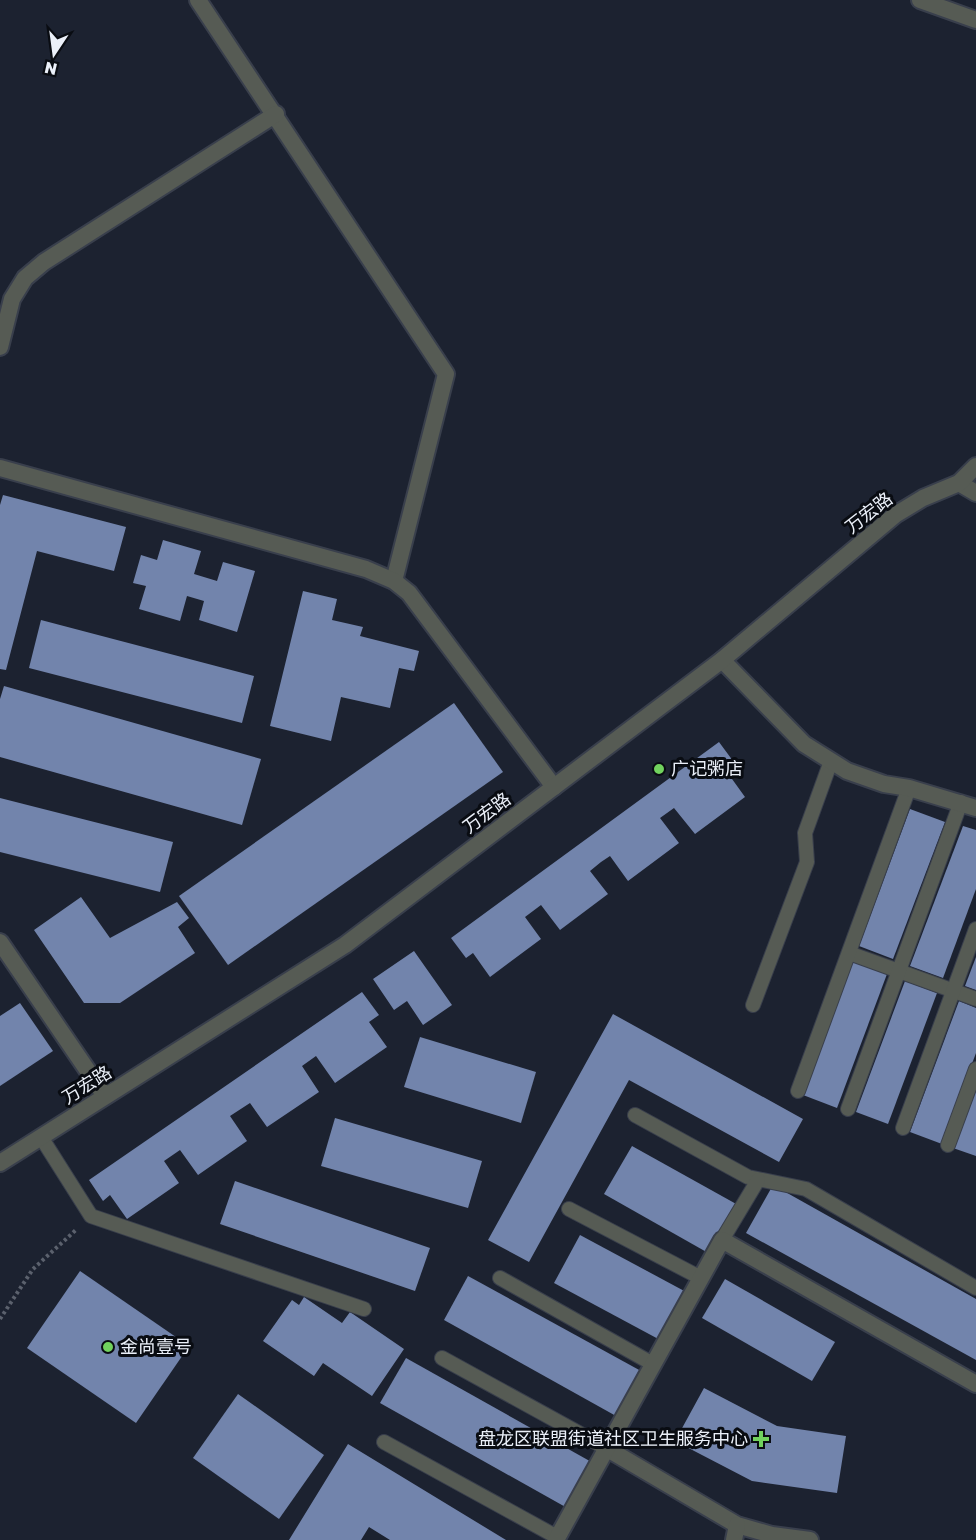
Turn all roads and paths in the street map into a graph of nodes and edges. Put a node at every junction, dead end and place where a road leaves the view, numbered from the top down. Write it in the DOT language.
graph roads {
  1 [pos="198,0"];
  2 [pos="920,0"];
  3 [pos="976,20"];
  4 [pos="276,114"];
  5 [pos="0,347"];
  6 [pos="976,466"];
  7 [pos="0,468"];
  8 [pos="959,483"];
  9 [pos="976,493"];
  10 [pos="394,581"];
  11 [pos="722,660"];
  12 [pos="831,761"];
  13 [pos="554,787"];
  14 [pos="909,788"];
  15 [pos="968,805"];
  16 [pos="976,929"];
  17 [pos="0,942"];
  18 [pos="849,953"];
  19 [pos="899,971"];
  20 [pos="954,991"];
  21 [pos="976,999"];
  22 [pos="753,1005"];
  23 [pos="976,1069"];
  24 [pos="798,1091"];
  25 [pos="105,1096"];
  26 [pos="848,1109"];
  27 [pos="635,1115"];
  28 [pos="903,1128"];
  29 [pos="41,1137"];
  30 [pos="948,1144"];
  31 [pos="0,1163"];
  32 [pos="758,1180"];
  33 [pos="569,1209"];
  34 [pos="91,1216"];
  35 [pos="722,1240"];
  36 [pos="500,1278"];
  37 [pos="701,1278"];
  38 [pos="976,1288"];
  39 [pos="364,1309"];
  40 [pos="0,1318"];
  41 [pos="442,1358"];
  42 [pos="653,1364"];
  43 [pos="976,1384"];
  44 [pos="384,1442"];
  45 [pos="606,1448"];
  46 [pos="735,1533"];
  47 [pos="557,1539"];
  48 [pos="810,1540"];
  1 -- 4 [label="street"];
  2 -- 3 [label="street"];
  4 -- 5 [label="street"];
  4 -- 10 [label="street"];
  6 -- 8 [label="street, 万宏路"];
  7 -- 10 [label="street"];
  8 -- 9 [label="street"];
  8 -- 11 [label="street, 万宏路"];
  10 -- 13 [label="street"];
  11 -- 12 [label="street"];
  11 -- 13 [label="street, 万宏路"];
  12 -- 14 [label="street"];
  12 -- 22 [label="lane"];
  13 -- 25 [label="street, 万宏路"];
  14 -- 15 [label="street"];
  14 -- 18 [label="lane"];
  15 -- 19 [label="lane"];
  16 -- 20 [label="lane"];
  17 -- 25 [label="street"];
  18 -- 19 [label="lane"];
  18 -- 24 [label="lane"];
  19 -- 20 [label="lane"];
  19 -- 26 [label="lane"];
  20 -- 21 [label="lane"];
  20 -- 28 [label="lane"];
  23 -- 30 [label="lane"];
  25 -- 29 [label="street, 万宏路"];
  27 -- 32 [label="lane"];
  29 -- 31 [label="street, 万宏路"];
  29 -- 34 [label="lane"];
  32 -- 35 [label="lane"];
  32 -- 38 [label="lane"];
  33 -- 37 [label="lane"];
  34 -- 39 [label="lane"];
  34 -- 40 [label="path"];
  35 -- 37 [label="street"];
  35 -- 43 [label="street"];
  36 -- 42 [label="lane"];
  37 -- 42 [label="street"];
  41 -- 45 [label="lane"];
  42 -- 45 [label="street"];
  44 -- 47 [label="lane"];
  45 -- 46 [label="street"];
  45 -- 47 [label="street"];
  46 -- 48 [label="street"];
}
